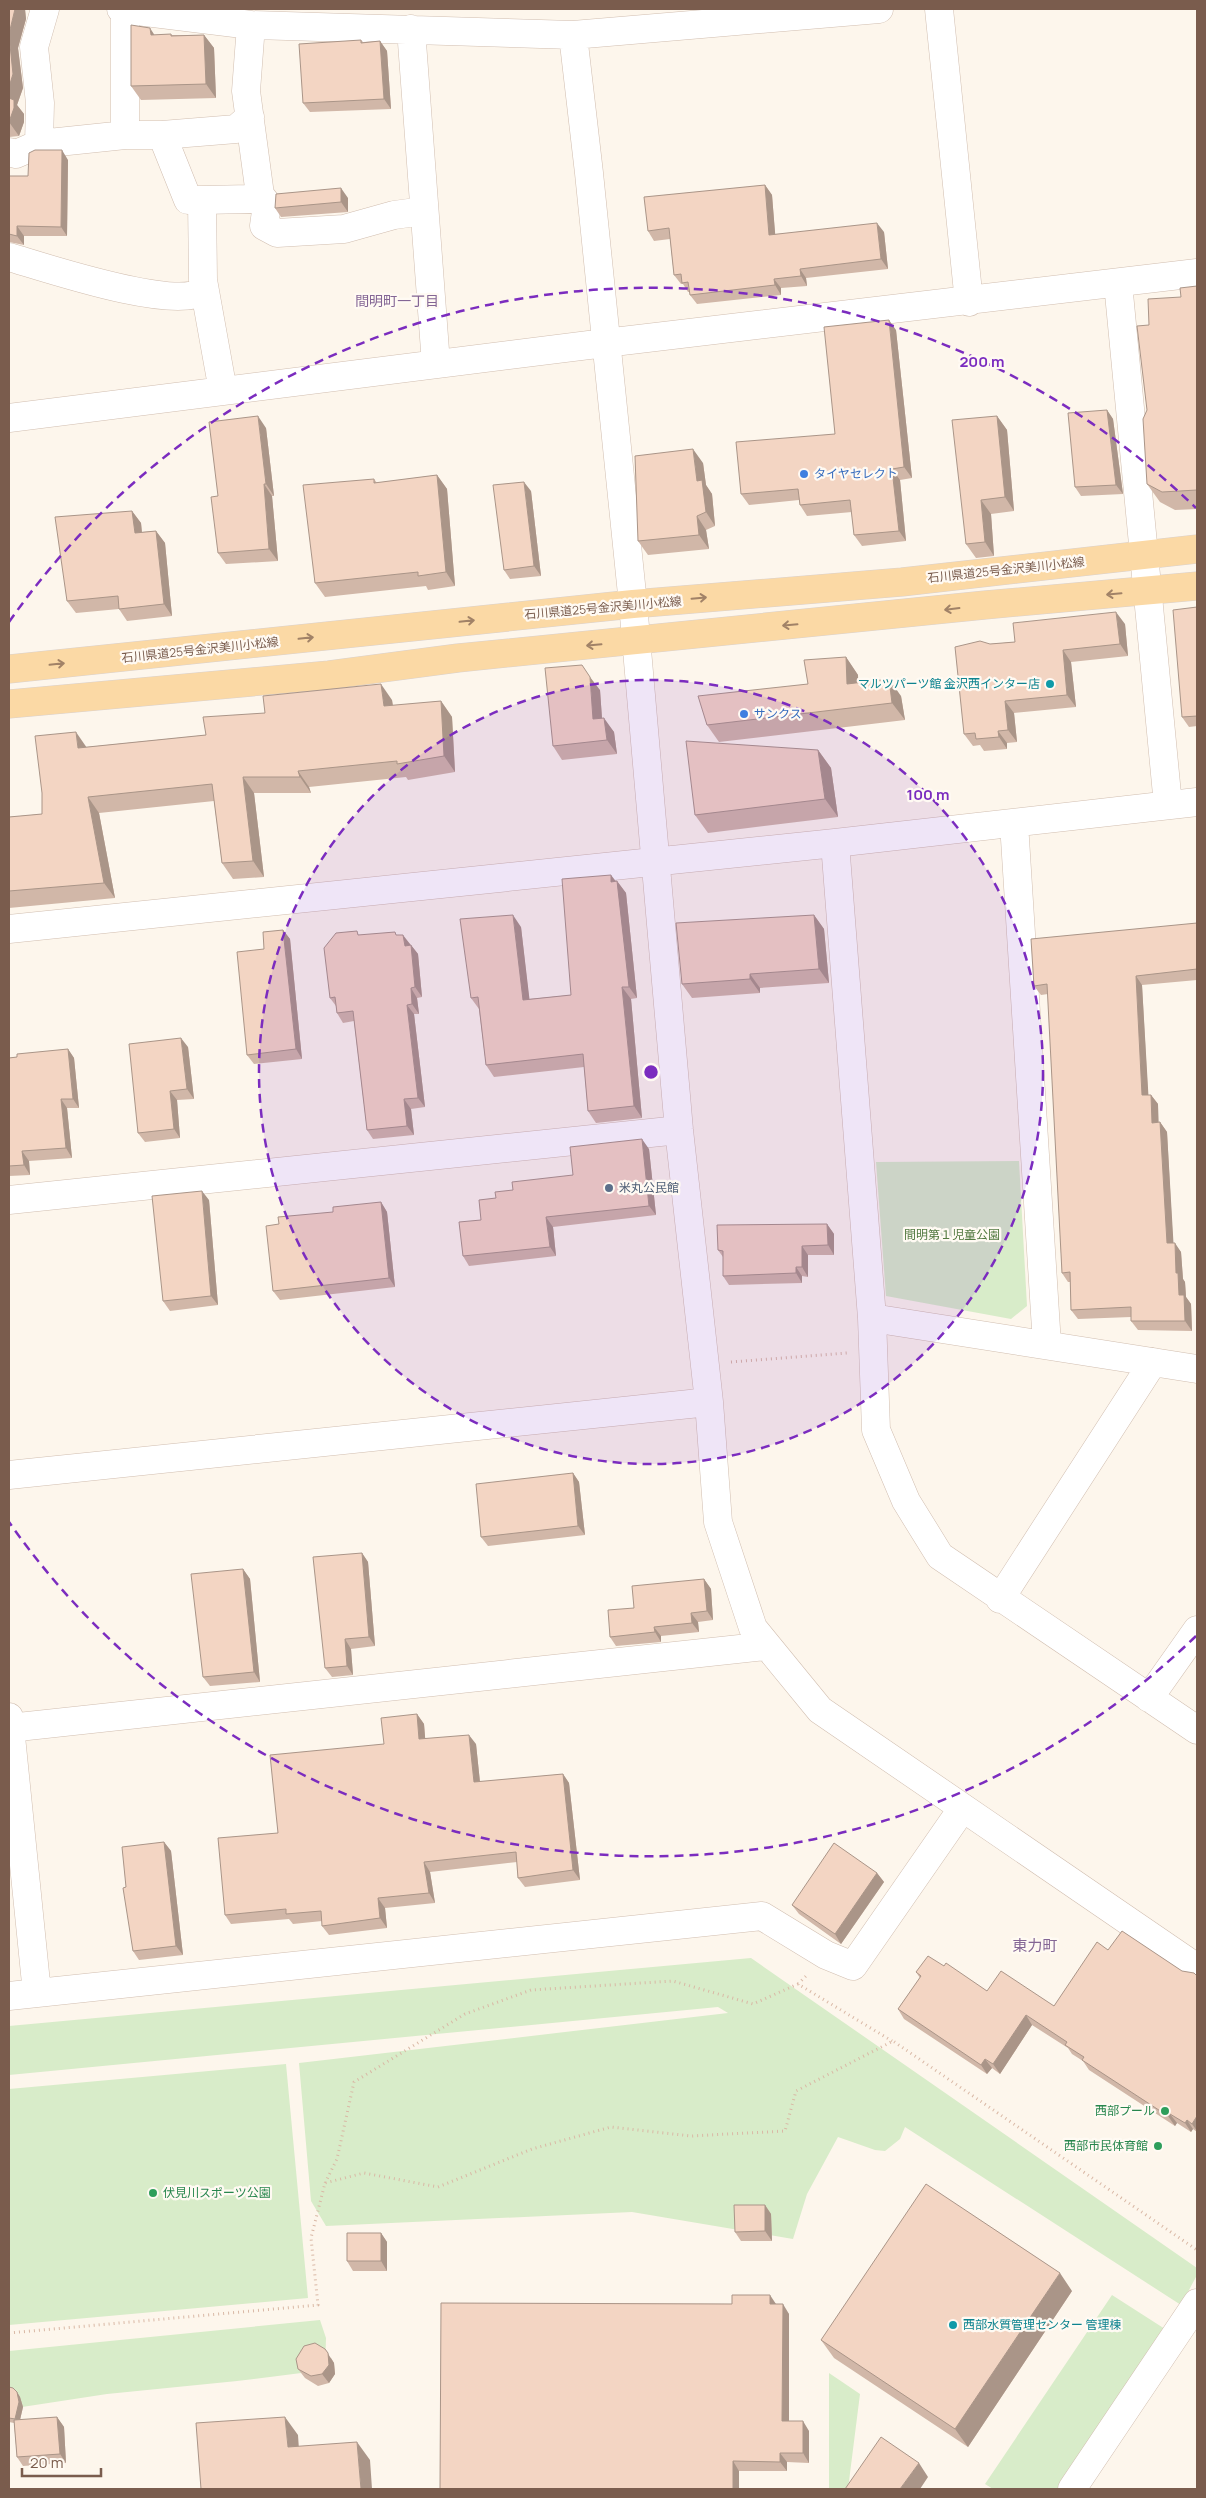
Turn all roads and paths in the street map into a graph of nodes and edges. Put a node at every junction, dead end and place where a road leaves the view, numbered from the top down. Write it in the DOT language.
graph roads {
  1 [pos="45,9"];
  2 [pos="123,9"];
  3 [pos="879,9"];
  4 [pos="939,9"];
  5 [pos="251,25"];
  6 [pos="411,29"];
  7 [pos="573,35"];
  8 [pos="250,117"];
  9 [pos="125,135"];
  10 [pos="162,135"];
  11 [pos="18,152"];
  12 [pos="260,195"];
  13 [pos="202,200"];
  14 [pos="424,211"];
  15 [pos="9,257"];
  16 [pos="1197,273"];
  17 [pos="1118,283"];
  18 [pos="204,291"];
  19 [pos="969,302"];
  20 [pos="605,343"];
  21 [pos="436,364"];
  22 [pos="223,391"];
  23 [pos="9,418"];
  24 [pos="1197,549"];
  25 [pos="1144,555"];
  26 [pos="1197,586"];
  27 [pos="1148,591"];
  28 [pos="633,604"];
  29 [pos="636,640"];
  30 [pos="9,669"];
  31 [pos="9,704"];
  32 [pos="1197,802"];
  33 [pos="1168,805"];
  34 [pos="1014,823"];
  35 [pos="835,843"];
  36 [pos="654,861"];
  37 [pos="9,930"];
  38 [pos="679,1130"];
  39 [pos="9,1200"];
  40 [pos="872,1318"];
  41 [pos="1047,1346"];
  42 [pos="873,1351"];
  43 [pos="1153,1362"];
  44 [pos="705,1364"];
  45 [pos="1197,1369"];
  46 [pos="710,1402"];
  47 [pos="9,1475"];
  48 [pos="1000,1599"];
  49 [pos="1197,1630"];
  50 [pos="766,1646"];
  51 [pos="1149,1698"];
  52 [pos="9,1725"];
  53 [pos="1197,1730"];
  54 [pos="962,1809"];
  55 [pos="1196,1963"];
  56 [pos="37,1993"];
  57 [pos="9,1996"];
  58 [pos="893,2041"];
  59 [pos="325,2183"];
  60 [pos="1197,2250"];
  61 [pos="1197,2303"];
  62 [pos="9,2334"];
  63 [pos="1072,2489"];
  1 -- 11 [label="street"];
  2 -- 5 [label="street"];
  2 -- 9 [label="street"];
  3 -- 7 [label="street"];
  4 -- 19 [label="street"];
  5 -- 6 [label="street"];
  5 -- 8 [label="street"];
  6 -- 7 [label="street"];
  6 -- 14 [label="street"];
  7 -- 20 [label="street"];
  8 -- 10 [label="street"];
  8 -- 12 [label="street"];
  9 -- 10 [label="street"];
  9 -- 11 [label="street"];
  10 -- 13 [label="street"];
  12 -- 13 [label="street"];
  12 -- 14 [label="street"];
  13 -- 18 [label="street"];
  14 -- 21 [label="street"];
  15 -- 18 [label="street"];
  16 -- 17 [label="street"];
  17 -- 19 [label="street"];
  17 -- 25 [label="street"];
  18 -- 22 [label="street"];
  19 -- 20 [label="street"];
  20 -- 21 [label="street"];
  20 -- 28 [label="street"];
  21 -- 22 [label="street"];
  22 -- 23 [label="street"];
  24 -- 25 [label="main road, 石川県道25号金沢美川小松線"];
  25 -- 27 [label="street"];
  28 -- 25 [label="main road, 石川県道25号金沢美川小松線, one-way"];
  26 -- 27 [label="main road"];
  27 -- 29 [label="main road, one-way"];
  27 -- 33 [label="street"];
  28 -- 29 [label="street"];
  30 -- 28 [label="main road, 石川県道25号金沢美川小松線, one-way"];
  29 -- 31 [label="main road, one-way"];
  29 -- 36 [label="street"];
  32 -- 33 [label="street"];
  33 -- 34 [label="street"];
  34 -- 35 [label="street"];
  34 -- 41 [label="street"];
  35 -- 36 [label="street"];
  35 -- 40 [label="street"];
  36 -- 37 [label="street"];
  36 -- 38 [label="street"];
  38 -- 39 [label="street"];
  38 -- 44 [label="street"];
  40 -- 41 [label="street"];
  40 -- 42 [label="street"];
  41 -- 43 [label="street"];
  42 -- 44 [label="path"];
  42 -- 48 [label="street"];
  43 -- 45 [label="street"];
  43 -- 48 [label="street"];
  44 -- 46 [label="street"];
  46 -- 47 [label="street"];
  46 -- 50 [label="street"];
  48 -- 51 [label="street"];
  49 -- 51 [label="street"];
  50 -- 52 [label="street"];
  50 -- 54 [label="street"];
  51 -- 53 [label="street"];
  52 -- 56 [label="street"];
  54 -- 55 [label="street"];
  54 -- 56 [label="street"];
  56 -- 57 [label="street"];
  58 -- 59 [label="path"];
  58 -- 59 [label="path"];
  58 -- 60 [label="path"];
  59 -- 62 [label="path"];
  61 -- 63 [label="street"];
}
